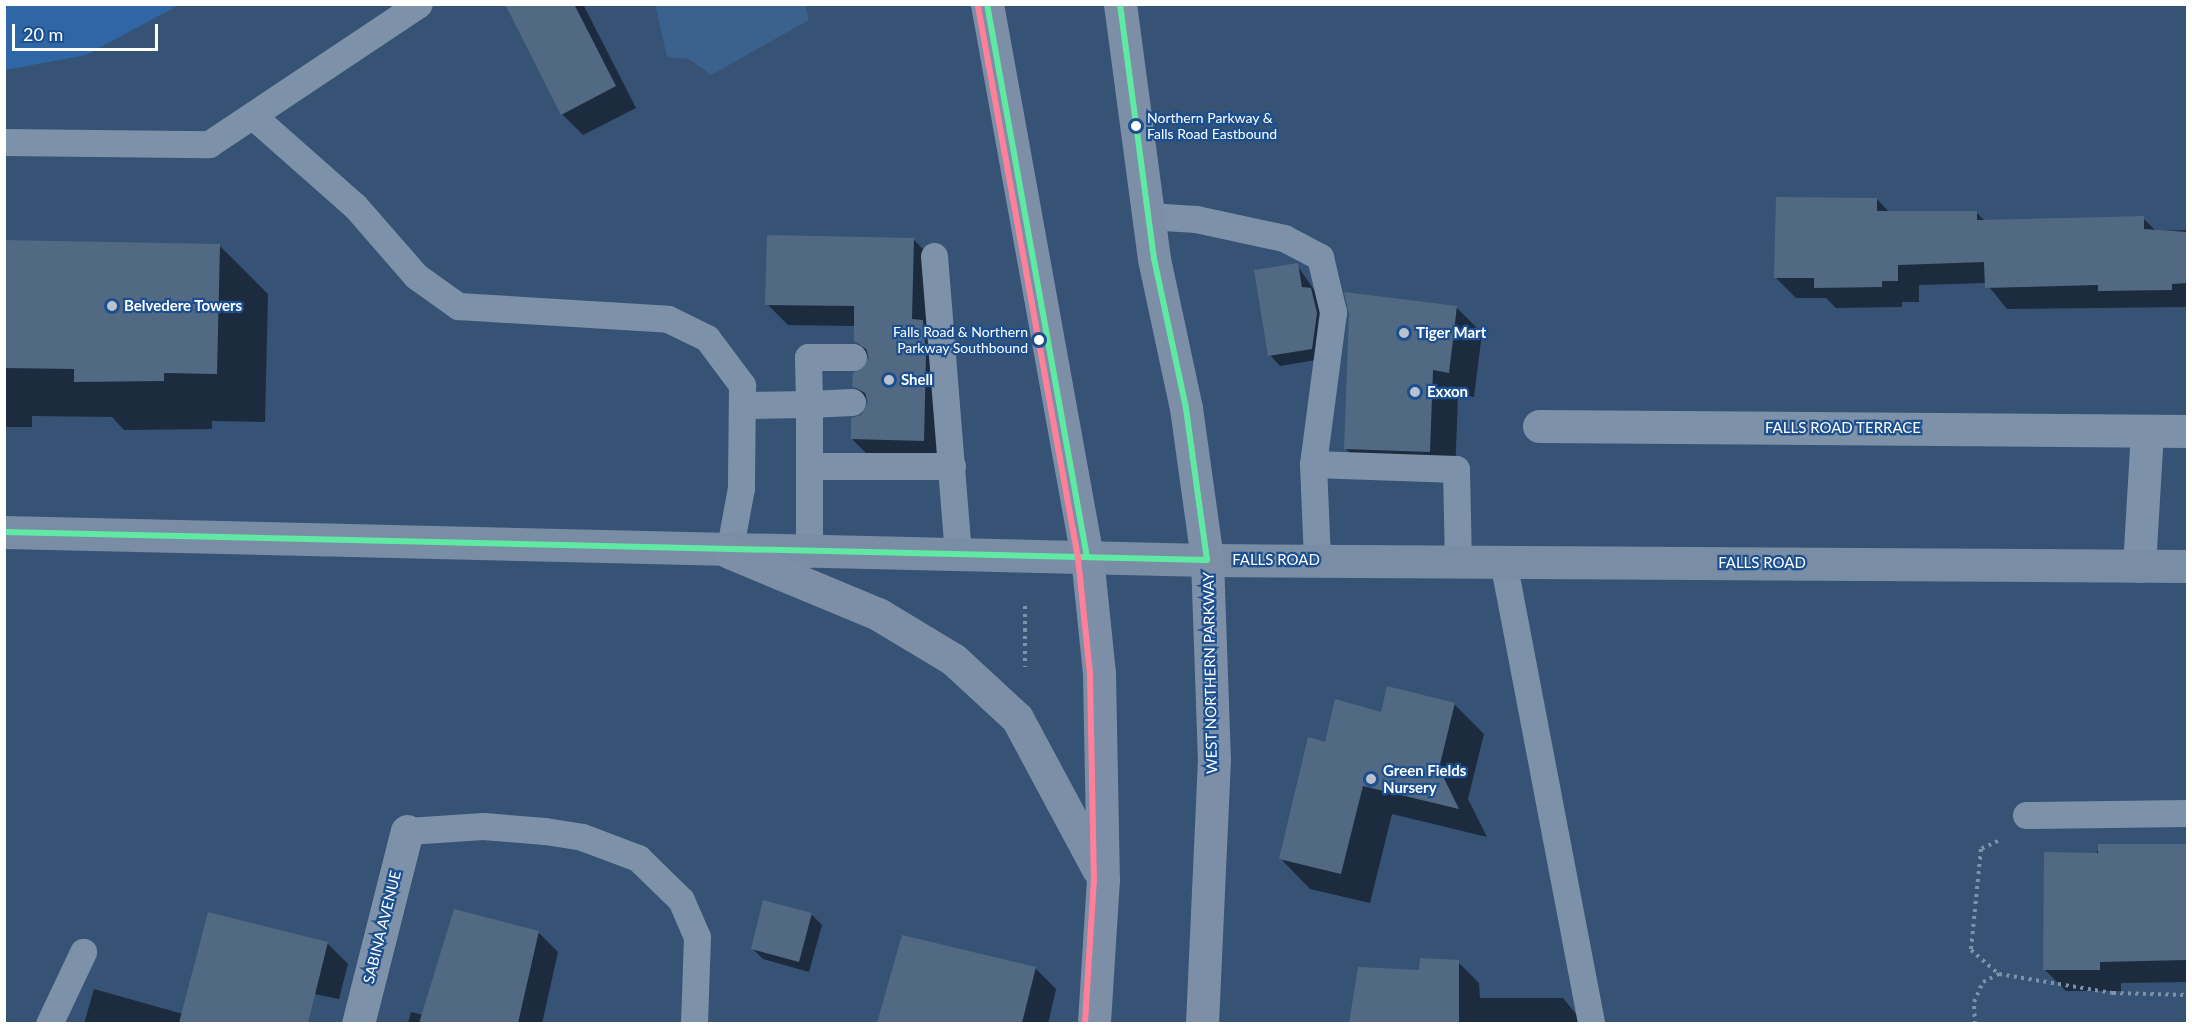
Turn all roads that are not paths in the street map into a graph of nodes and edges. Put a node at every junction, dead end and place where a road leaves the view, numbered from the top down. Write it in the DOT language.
graph roads {
  1 [pos="419,4"];
  2 [pos="987,4"];
  3 [pos="1120,4"];
  4 [pos="254,117"];
  5 [pos="4,142"];
  6 [pos="1148,216"];
  7 [pos="934,256"];
  8 [pos="853,357"];
  9 [pos="852,402"];
  10 [pos="809,404"];
  11 [pos="741,405"];
  12 [pos="1539,426"];
  13 [pos="2147,430"];
  14 [pos="2187,431"];
  15 [pos="1313,464"];
  16 [pos="810,466"];
  17 [pos="952,466"];
  18 [pos="4,532"];
  19 [pos="729,552"];
  20 [pos="808,554"];
  21 [pos="958,556"];
  22 [pos="1087,557"];
  23 [pos="1208,560"];
  24 [pos="1317,561"];
  25 [pos="1503,561"];
  26 [pos="1458,562"];
  27 [pos="2139,566"];
  28 [pos="2187,566"];
  29 [pos="2187,813"];
  30 [pos="2026,815"];
  31 [pos="407,831"];
  32 [pos="1103,879"];
  33 [pos="83,952"];
  34 [pos="50,1023"];
  35 [pos="358,1023"];
  36 [pos="694,1023"];
  37 [pos="1094,1023"];
  38 [pos="1202,1023"];
  39 [pos="1591,1023"];
  1 -- 4 [label="lane"];
  2 -- 22 [label="main road"];
  3 -- 6 [label="main road, WEST NORTHERN PARKWAY"];
  4 -- 5 [label="lane"];
  4 -- 11 [label="lane"];
  6 -- 15 [label="lane"];
  6 -- 23 [label="main road, WEST NORTHERN PARKWAY"];
  7 -- 17 [label="lane"];
  8 -- 10 [label="lane"];
  9 -- 10 [label="lane"];
  10 -- 11 [label="lane"];
  10 -- 16 [label="lane"];
  11 -- 19 [label="lane"];
  12 -- 13 [label="street, FALLS ROAD TERRACE"];
  13 -- 14 [label="street, FALLS ROAD TERRACE"];
  13 -- 27 [label="street"];
  15 -- 24 [label="lane"];
  15 -- 26 [label="lane"];
  16 -- 17 [label="lane"];
  16 -- 20 [label="lane"];
  17 -- 21 [label="lane"];
  18 -- 19 [label="main road, FALLS ROAD"];
  19 -- 20 [label="main road, FALLS ROAD"];
  19 -- 32 [label="main road"];
  20 -- 21 [label="main road, FALLS ROAD"];
  21 -- 22 [label="main road, FALLS ROAD"];
  22 -- 23 [label="main road, FALLS ROAD"];
  22 -- 32 [label="main road"];
  23 -- 24 [label="main road, FALLS ROAD"];
  23 -- 38 [label="main road, WEST NORTHERN PARKWAY"];
  24 -- 26 [label="main road, FALLS ROAD"];
  25 -- 26 [label="main road, FALLS ROAD"];
  25 -- 27 [label="main road, FALLS ROAD"];
  25 -- 39 [label="lane"];
  27 -- 28 [label="main road, FALLS ROAD"];
  29 -- 30 [label="lane"];
  31 -- 35 [label="street, SABINA AVENUE"];
  31 -- 36 [label="lane"];
  32 -- 37 [label="main road"];
  33 -- 34 [label="lane"];
}
